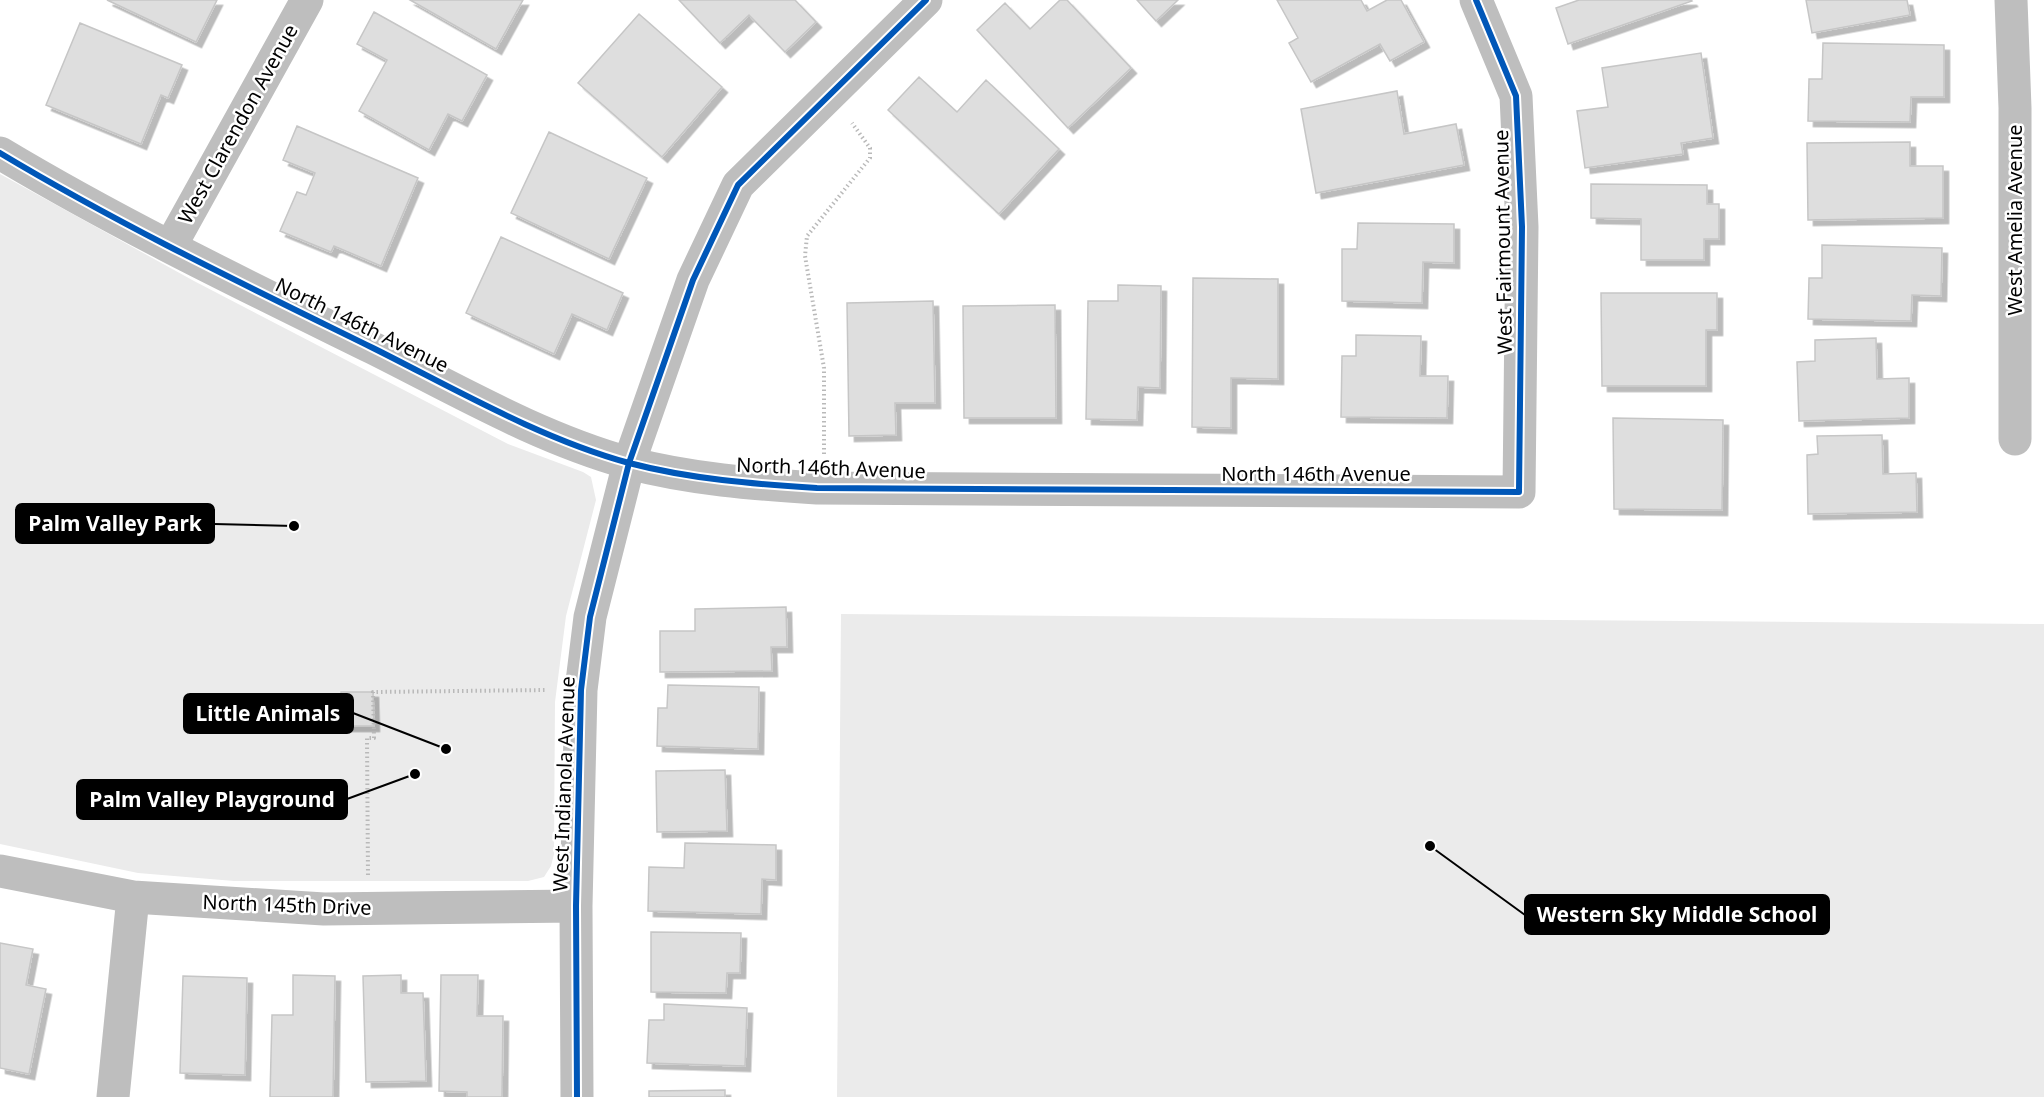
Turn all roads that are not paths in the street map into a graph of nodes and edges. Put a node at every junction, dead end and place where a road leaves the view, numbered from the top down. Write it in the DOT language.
graph roads {
  1 [pos="307,0"];
  2 [pos="926,0"];
  3 [pos="1476,0"];
  4 [pos="2011,0"];
  5 [pos="0,153"];
  6 [pos="170,247"];
  7 [pos="2015,439"];
  8 [pos="629,463"];
  9 [pos="1519,492"];
  10 [pos="0,871"];
  11 [pos="133,897"];
  12 [pos="576,906"];
  13 [pos="112,1097"];
  14 [pos="577,1097"];
  1 -- 6 [label="street, West Clarendon Avenue"];
  2 -- 8 [label="street, West Indianola Avenue"];
  3 -- 9 [label="street, West Fairmount Avenue"];
  4 -- 7 [label="street, West Amelia Avenue"];
  5 -- 6 [label="street, North 146th Avenue"];
  6 -- 8 [label="street, North 146th Avenue"];
  8 -- 9 [label="street, North 146th Avenue"];
  8 -- 12 [label="street, West Indianola Avenue"];
  10 -- 11 [label="street, North 145th Drive"];
  11 -- 12 [label="street, North 145th Drive"];
  11 -- 13 [label="street"];
  12 -- 14 [label="street, West Indianola Avenue"];
}
